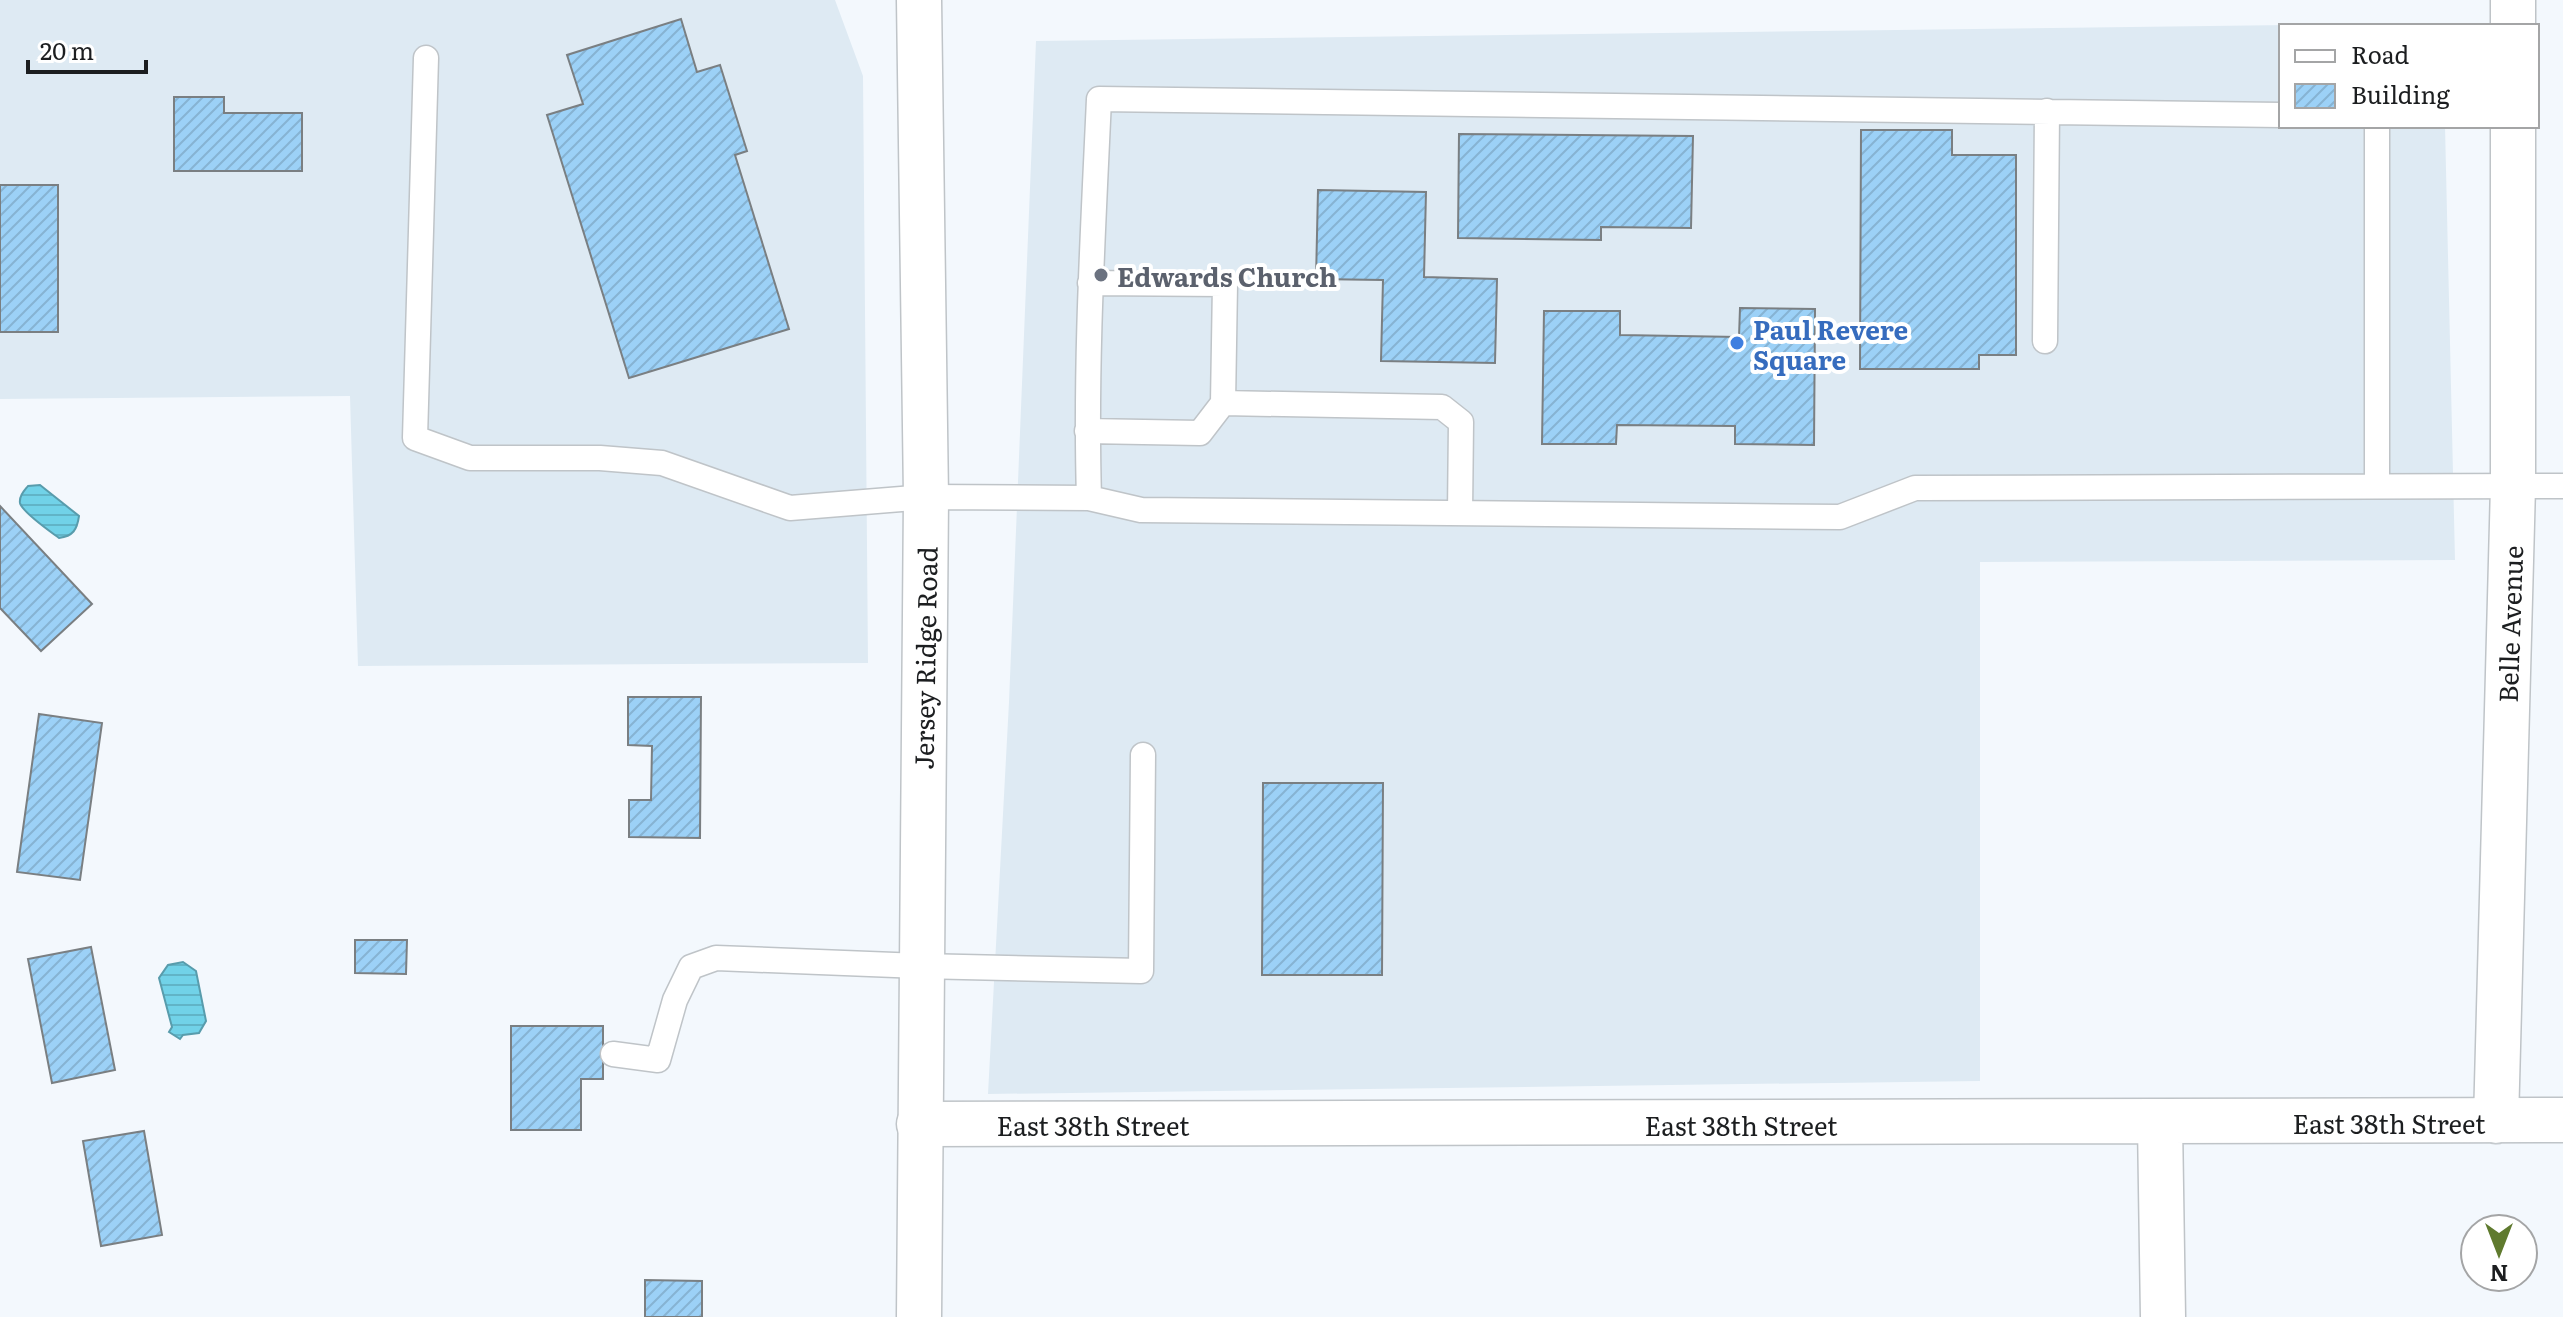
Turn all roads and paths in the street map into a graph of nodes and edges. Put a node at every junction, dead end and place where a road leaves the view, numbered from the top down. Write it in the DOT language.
graph roads {
  1 [pos="919,0"];
  2 [pos="2513,0"];
  3 [pos="2513,24"];
  4 [pos="426,58"];
  5 [pos="2047,111"];
  6 [pos="2279,115"];
  7 [pos="2377,128"];
  8 [pos="2513,128"];
  9 [pos="1090,283"];
  10 [pos="2045,341"];
  11 [pos="1223,403"];
  12 [pos="1087,431"];
  13 [pos="2377,485"];
  14 [pos="2513,486"];
  15 [pos="2563,486"];
  16 [pos="926,497"];
  17 [pos="1089,498"];
  18 [pos="1460,513"];
  19 [pos="1143,755"];
  20 [pos="920,966"];
  21 [pos="613,1054"];
  22 [pos="2563,1120"];
  23 [pos="2496,1121"];
  24 [pos="2160,1123"];
  25 [pos="919,1124"];
  26 [pos="919,1317"];
  27 [pos="2163,1317"];
  1 -- 16 [label="street, Jersey Ridge Road"];
  2 -- 3 [label="street"];
  4 -- 16 [label="lane"];
  5 -- 6 [label="lane"];
  5 -- 9 [label="lane"];
  5 -- 10 [label="lane"];
  7 -- 13 [label="lane"];
  8 -- 14 [label="street, Belle Avenue"];
  9 -- 11 [label="lane"];
  9 -- 12 [label="lane"];
  11 -- 12 [label="lane"];
  11 -- 18 [label="lane"];
  12 -- 17 [label="lane"];
  13 -- 14 [label="lane"];
  13 -- 18 [label="lane"];
  14 -- 15 [label="lane"];
  14 -- 23 [label="street, Belle Avenue"];
  16 -- 17 [label="lane"];
  16 -- 20 [label="street, Jersey Ridge Road"];
  17 -- 18 [label="lane"];
  19 -- 20 [label="lane"];
  20 -- 21 [label="lane"];
  20 -- 25 [label="street, Jersey Ridge Road"];
  22 -- 23 [label="street, East 38th Street"];
  23 -- 24 [label="street, East 38th Street"];
  24 -- 25 [label="street, East 38th Street"];
  24 -- 27 [label="street"];
  25 -- 26 [label="street, Jersey Ridge Road"];
}
